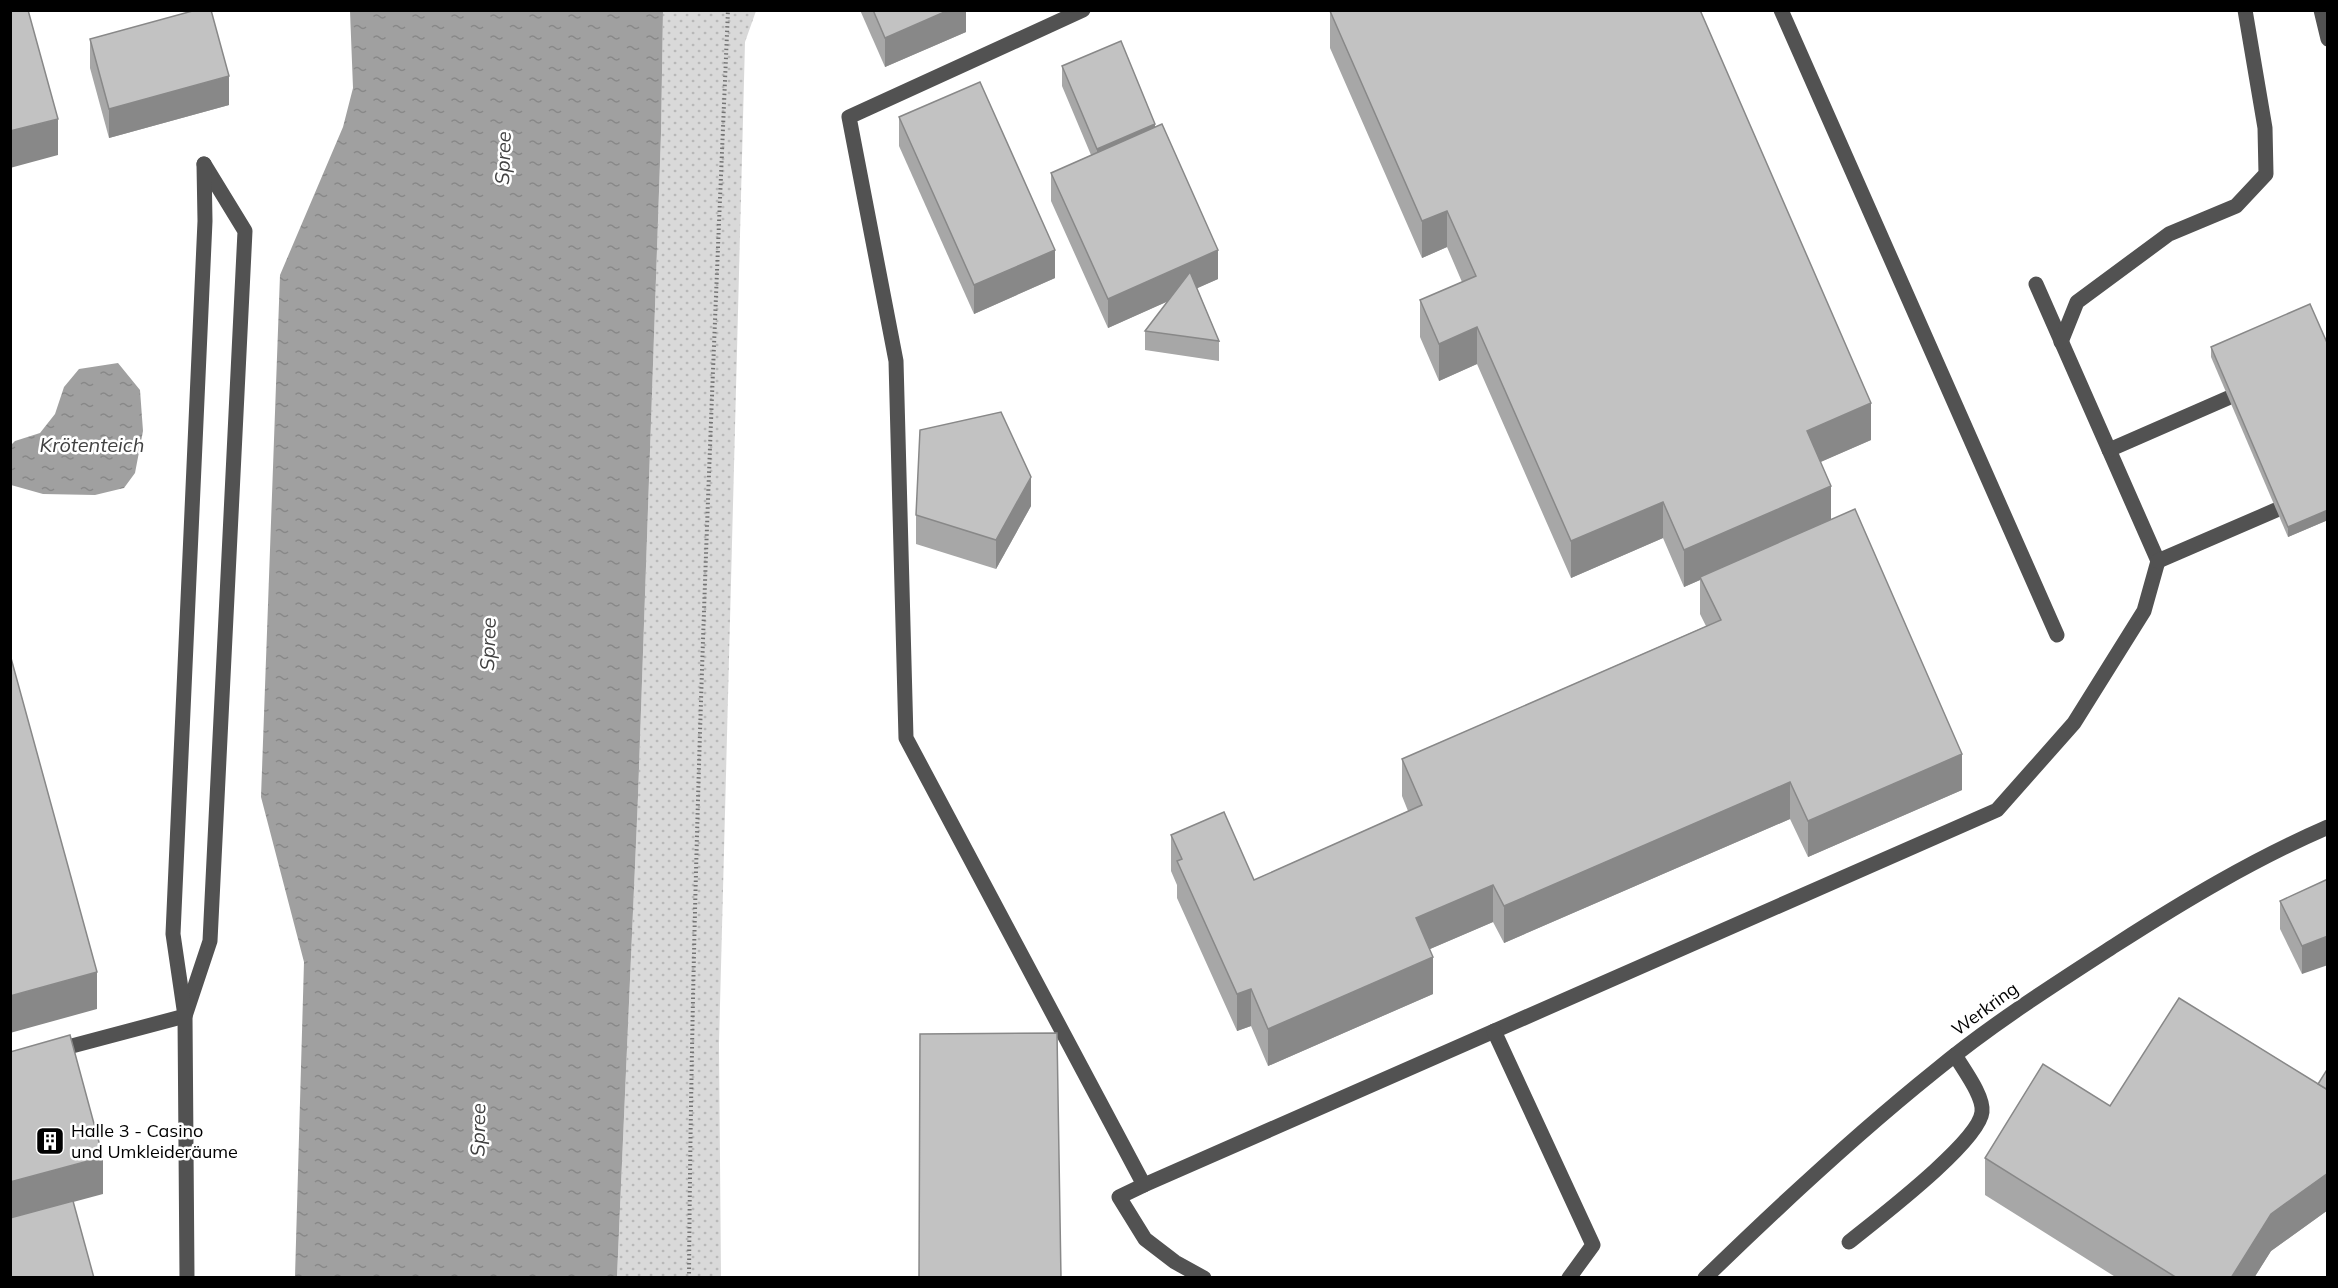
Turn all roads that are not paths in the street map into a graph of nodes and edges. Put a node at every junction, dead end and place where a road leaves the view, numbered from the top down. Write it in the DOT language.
graph roads {
  1 [pos="1083,10"];
  2 [pos="1781,10"];
  3 [pos="2246,10"];
  4 [pos="2321,10"];
  5 [pos="2328,39"];
  6 [pos="2036,284"];
  7 [pos="2061,342"];
  8 [pos="2228,398"];
  9 [pos="2109,450"];
  10 [pos="2276,510"];
  11 [pos="2158,561"];
  12 [pos="2057,635"];
  13 [pos="2328,827"];
  14 [pos="185,1016"];
  15 [pos="1494,1031"];
  16 [pos="43,1054"];
  17 [pos="1955,1055"];
  18 [pos="1144,1185"];
  19 [pos="1850,1242"];
  20 [pos="187,1278"];
  21 [pos="1204,1278"];
  22 [pos="1569,1278"];
  23 [pos="1705,1278"];
  1 -- 18 [label="street"];
  2 -- 12 [label="street"];
  3 -- 7 [label="street"];
  4 -- 5 [label="street"];
  6 -- 7 [label="street"];
  7 -- 9 [label="street"];
  8 -- 9 [label="street"];
  9 -- 11 [label="street"];
  10 -- 11 [label="street"];
  11 -- 15 [label="street"];
  13 -- 17 [label="street, Werkring"];
  14 -- 14 [label="street"];
  14 -- 16 [label="street"];
  14 -- 20 [label="street"];
  15 -- 18 [label="street"];
  15 -- 22 [label="street"];
  17 -- 19 [label="street"];
  17 -- 23 [label="street, Werkring"];
  18 -- 21 [label="street"];
}
